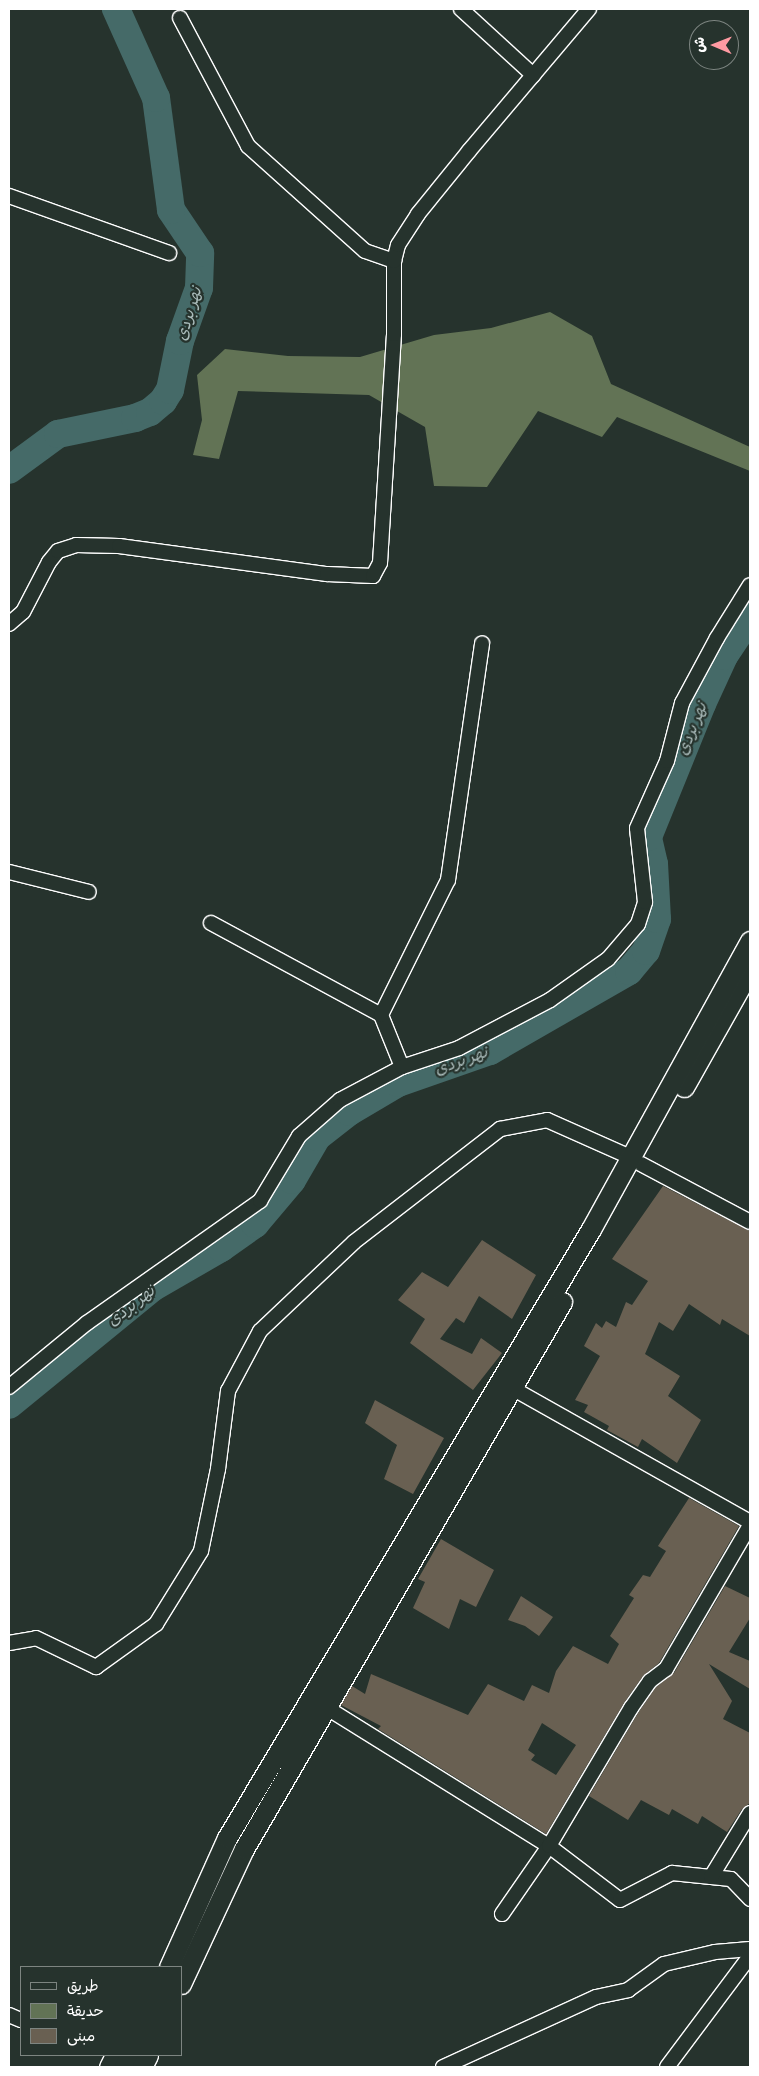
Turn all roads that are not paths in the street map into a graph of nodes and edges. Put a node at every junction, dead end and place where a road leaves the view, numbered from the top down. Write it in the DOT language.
graph roads {
  1 [pos="462,9"];
  2 [pos="589,9"];
  3 [pos="180,18"];
  4 [pos="533,75"];
  5 [pos="9,196"];
  6 [pos="169,253"];
  7 [pos="394,261"];
  8 [pos="750,585"];
  9 [pos="9,624"];
  10 [pos="482,643"];
  11 [pos="9,872"];
  12 [pos="89,892"];
  13 [pos="211,923"];
  14 [pos="750,940"];
  15 [pos="750,970"];
  16 [pos="381,1015"];
  17 [pos="402,1067"];
  18 [pos="636,1160"];
  19 [pos="750,1222"];
  20 [pos="9,1387"];
  21 [pos="512,1388"];
  22 [pos="750,1524"];
  23 [pos="9,1643"];
  24 [pos="326,1708"];
  25 [pos="750,1813"];
  26 [pos="549,1846"];
  27 [pos="711,1877"];
  28 [pos="750,1899"];
  29 [pos="502,1914"];
  30 [pos="750,1949"];
  31 [pos="750,1956"];
  32 [pos="169,1966"];
  33 [pos="182,1982"];
  34 [pos="444,2067"];
  35 [pos="667,2067"];
  1 -- 4 [label="street"];
  2 -- 4 [label="street"];
  3 -- 7 [label="street"];
  4 -- 7 [label="street"];
  5 -- 6 [label="street"];
  7 -- 9 [label="street"];
  8 -- 17 [label="street"];
  10 -- 16 [label="street"];
  11 -- 12 [label="street"];
  13 -- 16 [label="street"];
  14 -- 18 [label="main road"];
  15 -- 18 [label="main road"];
  16 -- 17 [label="street"];
  17 -- 20 [label="street"];
  18 -- 19 [label="street"];
  18 -- 21 [label="main road"];
  18 -- 23 [label="street"];
  18 -- 32 [label="main road"];
  21 -- 22 [label="street"];
  21 -- 24 [label="main road"];
  22 -- 26 [label="street"];
  24 -- 26 [label="street"];
  24 -- 33 [label="main road"];
  25 -- 27 [label="street"];
  26 -- 27 [label="street"];
  26 -- 29 [label="street"];
  27 -- 28 [label="street"];
  30 -- 34 [label="street"];
  31 -- 35 [label="street"];
}
